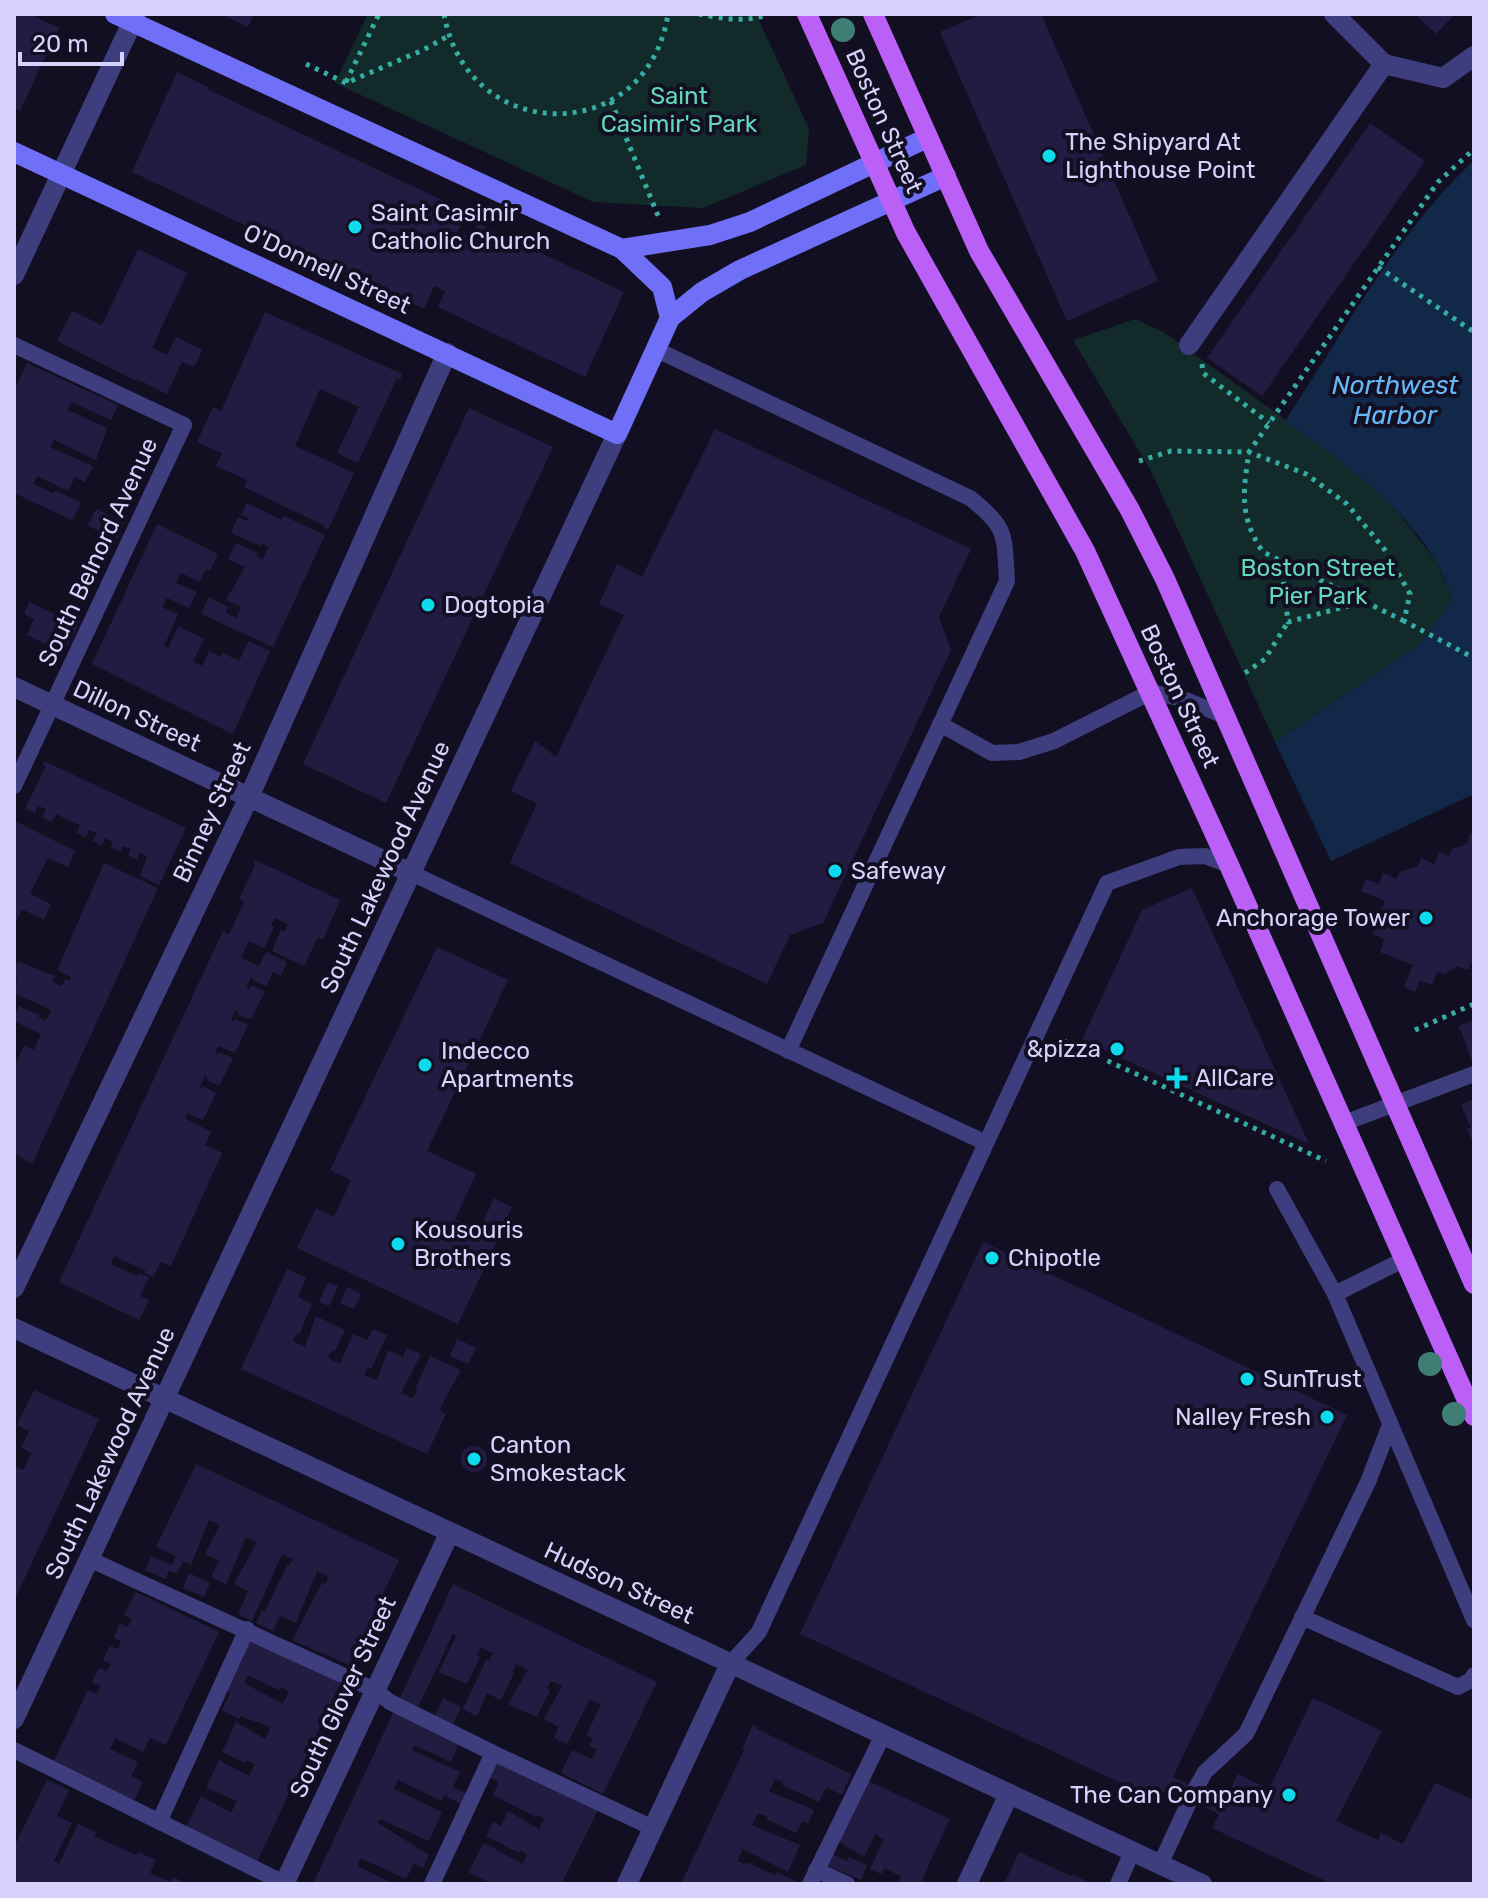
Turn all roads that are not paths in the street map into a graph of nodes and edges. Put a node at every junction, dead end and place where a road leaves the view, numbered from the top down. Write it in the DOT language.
graph roads {
  1 [pos="807,14"];
  2 [pos="873,14"];
  3 [pos="1334,14"];
  4 [pos="128,17"];
  5 [pos="1474,56"];
  6 [pos="1384,64"];
  7 [pos="927,138"];
  8 [pos="14,152"];
  9 [pos="874,164"];
  10 [pos="61,175"];
  11 [pos="946,176"];
  12 [pos="892,202"];
  13 [pos="622,249"];
  14 [pos="14,275"];
  15 [pos="670,318"];
  16 [pos="14,345"];
  17 [pos="1189,345"];
  18 [pos="657,350"];
  19 [pos="447,353"];
  20 [pos="617,434"];
  21 [pos="14,687"];
  22 [pos="1151,692"];
  23 [pos="52,705"];
  24 [pos="1225,716"];
  25 [pos="940,724"];
  26 [pos="14,786"];
  27 [pos="249,797"];
  28 [pos="1229,865"];
  29 [pos="411,873"];
  30 [pos="788,1051"];
  31 [pos="1474,1074"];
  32 [pos="1394,1103"];
  33 [pos="1344,1123"];
  34 [pos="986,1143"];
  35 [pos="1277,1189"];
  36 [pos="1405,1259"];
  37 [pos="1474,1284"];
  38 [pos="14,1288"];
  39 [pos="1335,1294"];
  40 [pos="15,1331"];
  41 [pos="164,1400"];
  42 [pos="1474,1416"];
  43 [pos="1390,1425"];
  44 [pos="450,1532"];
  45 [pos="89,1559"];
  46 [pos="1302,1617"];
  47 [pos="1474,1620"];
  48 [pos="247,1629"];
  49 [pos="728,1669"];
  50 [pos="1474,1675"];
  51 [pos="375,1690"];
  52 [pos="14,1719"];
  53 [pos="883,1735"];
  54 [pos="14,1750"];
  55 [pos="493,1753"];
  56 [pos="1009,1794"];
  57 [pos="159,1822"];
  58 [pos="653,1828"];
  59 [pos="1132,1852"];
  60 [pos="1160,1865"];
  61 [pos="813,1877"];
  62 [pos="285,1884"];
  63 [pos="432,1884"];
  64 [pos="627,1884"];
  65 [pos="847,1884"];
  66 [pos="967,1884"];
  67 [pos="1118,1884"];
  68 [pos="1202,1884"];
  1 -- 9 [label="main road, Boston Street"];
  2 -- 7 [label="main road, Boston Street"];
  3 -- 6 [label="street"];
  4 -- 10 [label="street"];
  4 -- 13 [label="street"];
  5 -- 6 [label="street"];
  6 -- 17 [label="street"];
  7 -- 9 [label="street"];
  7 -- 11 [label="main road, Boston Street"];
  8 -- 10 [label="street, O'Donnell Street"];
  9 -- 12 [label="main road, Boston Street"];
  9 -- 13 [label="street"];
  10 -- 14 [label="street"];
  10 -- 19 [label="street, O'Donnell Street"];
  11 -- 12 [label="street, South Lakewood Avenue"];
  11 -- 24 [label="main road, Boston Street"];
  12 -- 15 [label="street, South Lakewood Avenue"];
  12 -- 22 [label="main road, Boston Street"];
  13 -- 15 [label="street"];
  15 -- 18 [label="street, South Lakewood Avenue"];
  16 -- 23 [label="lane, South Belnord Avenue"];
  18 -- 20 [label="street, South Lakewood Avenue"];
  18 -- 25 [label="lane"];
  19 -- 20 [label="street, O'Donnell Street"];
  19 -- 27 [label="street, Binney Street"];
  20 -- 29 [label="street, South Lakewood Avenue"];
  21 -- 23 [label="street, Dillon Street"];
  22 -- 24 [label="lane"];
  22 -- 25 [label="lane"];
  22 -- 28 [label="main road, Boston Street"];
  23 -- 26 [label="lane, South Belnord Avenue"];
  23 -- 27 [label="street, Dillon Street"];
  24 -- 32 [label="main road, Boston Street"];
  25 -- 30 [label="lane"];
  27 -- 29 [label="street, Dillon Street"];
  27 -- 38 [label="street, Binney Street"];
  28 -- 33 [label="main road, Boston Street"];
  28 -- 34 [label="lane"];
  29 -- 30 [label="lane"];
  29 -- 41 [label="street, South Lakewood Avenue"];
  30 -- 34 [label="lane"];
  31 -- 32 [label="lane"];
  32 -- 33 [label="lane"];
  32 -- 37 [label="main road, Boston Street"];
  33 -- 36 [label="main road, Boston Street"];
  34 -- 49 [label="lane"];
  35 -- 39 [label="lane"];
  36 -- 39 [label="lane"];
  36 -- 42 [label="main road, Boston Street"];
  39 -- 43 [label="lane"];
  40 -- 41 [label="street, Hudson Street"];
  41 -- 44 [label="street, Hudson Street"];
  41 -- 45 [label="street, South Lakewood Avenue"];
  43 -- 46 [label="lane"];
  43 -- 47 [label="lane"];
  44 -- 49 [label="street, Hudson Street"];
  44 -- 51 [label="street, South Glover Street"];
  45 -- 48 [label="lane"];
  45 -- 52 [label="street, South Lakewood Avenue"];
  46 -- 50 [label="lane"];
  46 -- 60 [label="lane"];
  48 -- 51 [label="lane"];
  48 -- 57 [label="lane"];
  49 -- 53 [label="street, Hudson Street"];
  49 -- 58 [label="street"];
  51 -- 55 [label="lane"];
  51 -- 62 [label="street, South Glover Street"];
  53 -- 56 [label="street, Hudson Street"];
  53 -- 61 [label="lane"];
  54 -- 57 [label="lane"];
  55 -- 58 [label="lane"];
  55 -- 63 [label="lane"];
  56 -- 59 [label="street, Hudson Street"];
  56 -- 66 [label="street"];
  57 -- 62 [label="lane"];
  58 -- 64 [label="street"];
  59 -- 60 [label="street, Hudson Street"];
  59 -- 67 [label="lane"];
  60 -- 68 [label="street, Hudson Street"];
  61 -- 65 [label="lane"];
}
